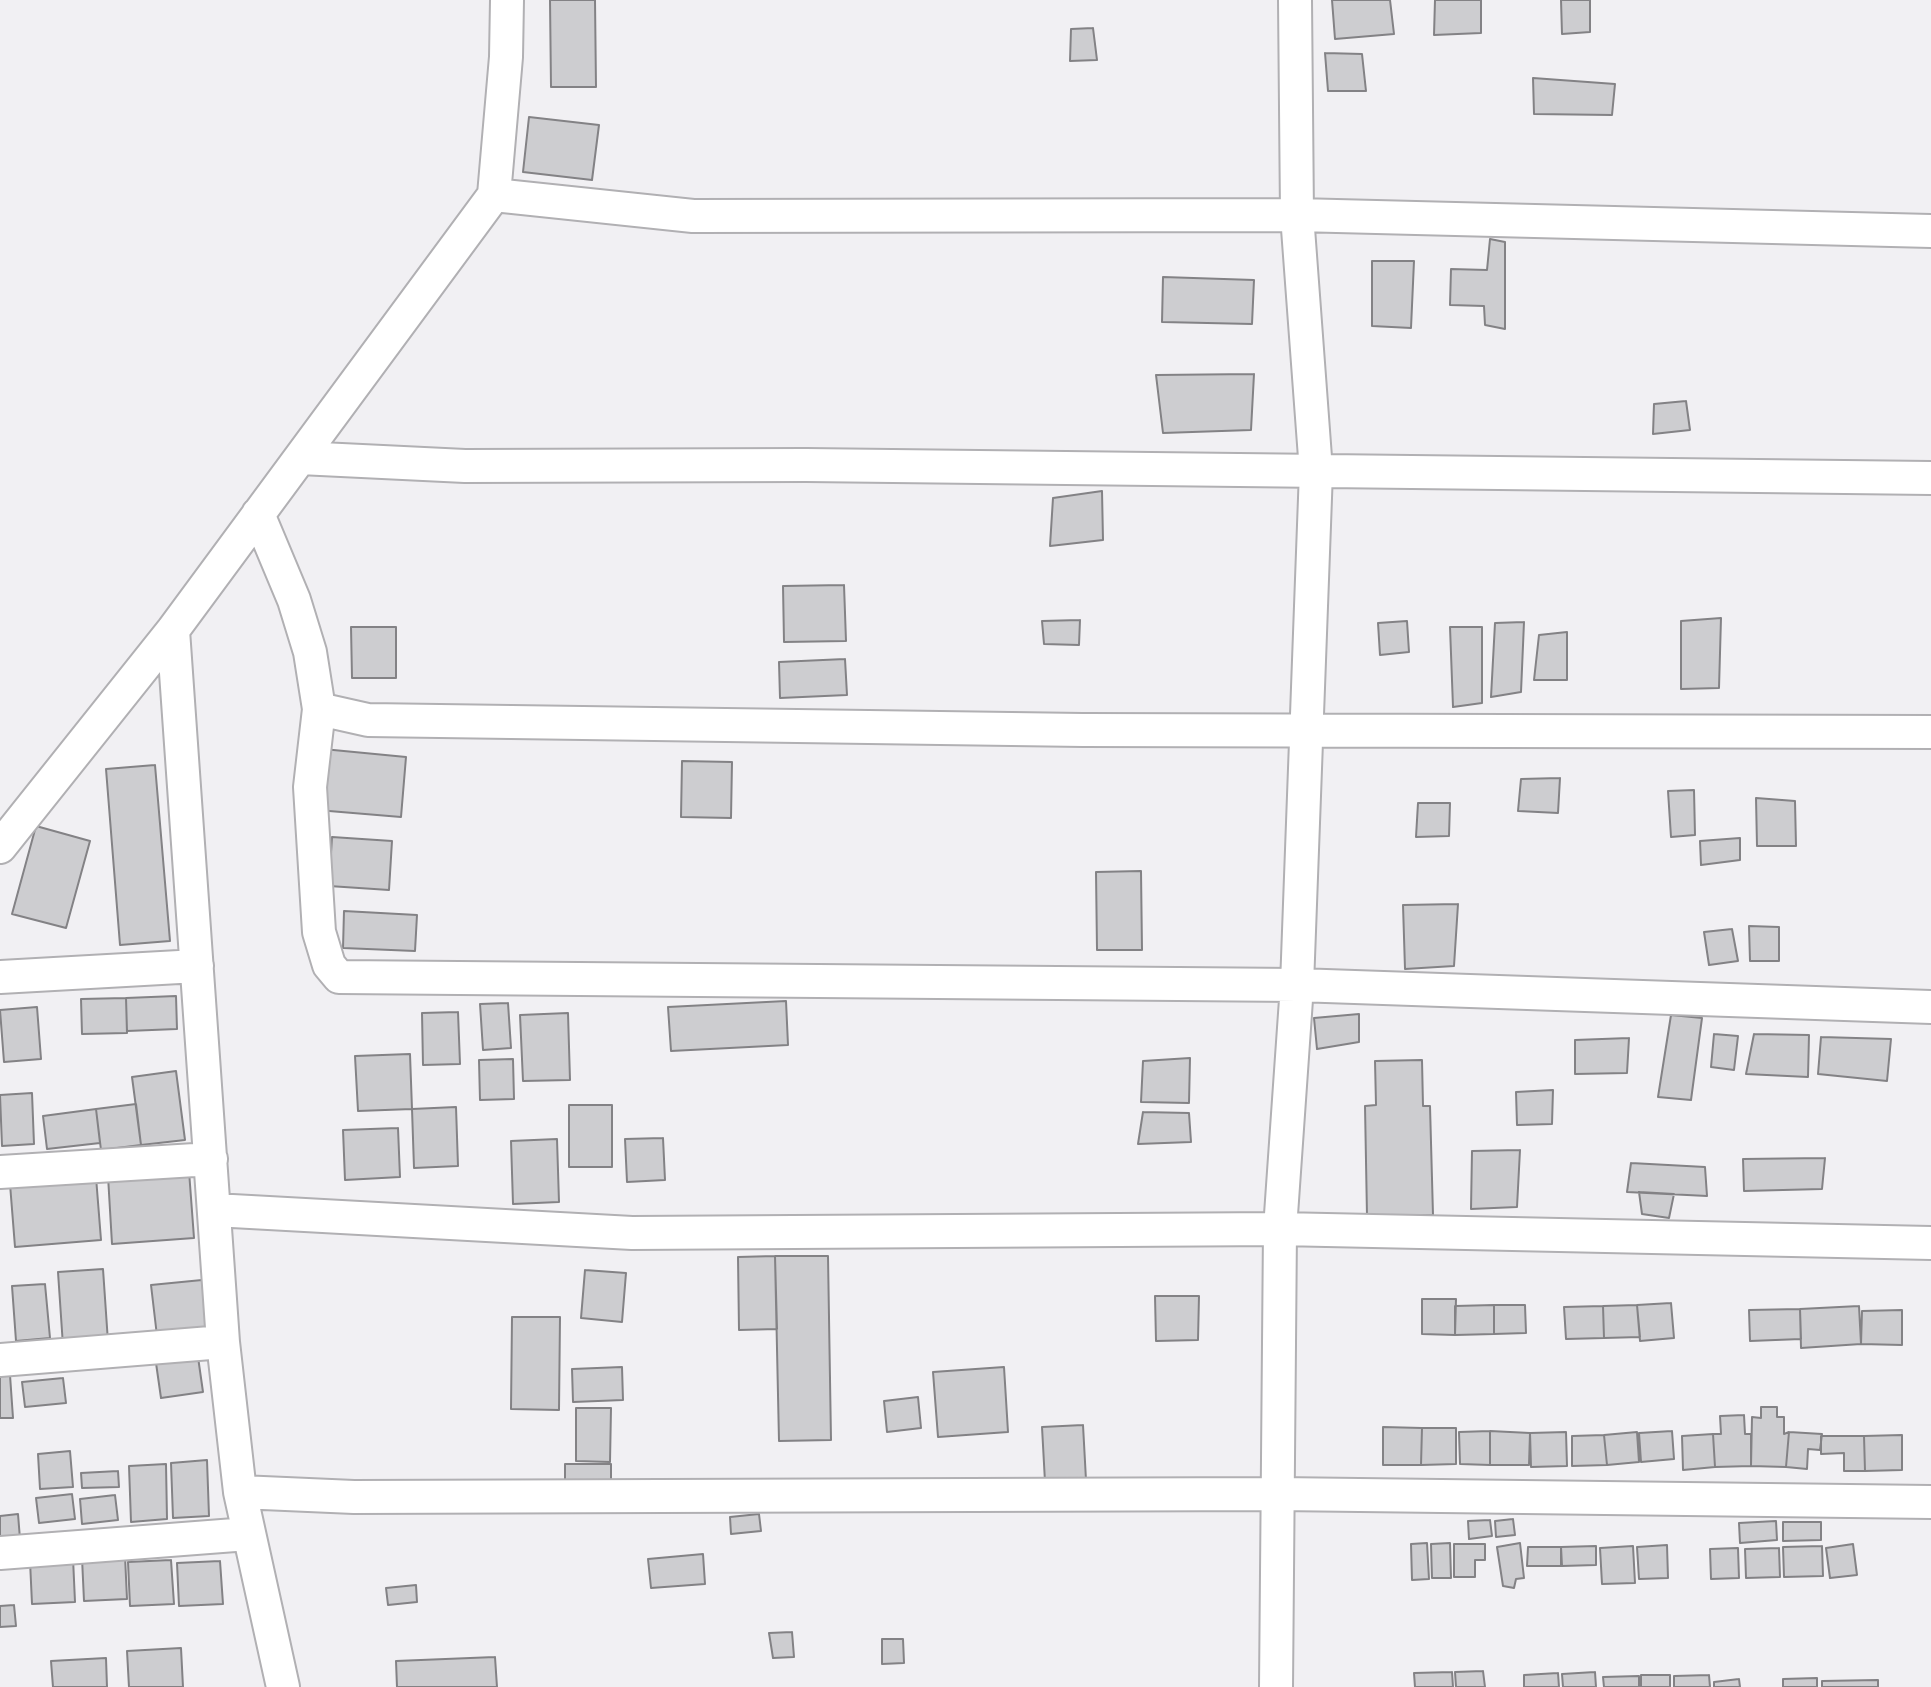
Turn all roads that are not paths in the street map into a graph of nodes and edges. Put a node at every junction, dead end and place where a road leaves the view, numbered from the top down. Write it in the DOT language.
graph roads {
  1 [pos="507,0"];
  2 [pos="1295,0"];
  3 [pos="494,195"];
  4 [pos="1297,215"];
  5 [pos="1931,231"];
  6 [pos="300,458"];
  7 [pos="1316,471"];
  8 [pos="1931,478"];
  9 [pos="258,514"];
  10 [pos="173,630"];
  11 [pos="319,709"];
  12 [pos="1308,728"];
  13 [pos="1931,732"];
  14 [pos="0,847"];
  15 [pos="197,966"];
  16 [pos="0,977"];
  17 [pos="1297,985"];
  18 [pos="1931,1007"];
  19 [pos="211,1159"];
  20 [pos="0,1172"];
  21 [pos="214,1210"];
  22 [pos="1280,1229"];
  23 [pos="1931,1243"];
  24 [pos="223,1342"];
  25 [pos="0,1360"];
  26 [pos="240,1492"];
  27 [pos="1278,1494"];
  28 [pos="1931,1502"];
  29 [pos="248,1534"];
  30 [pos="0,1553"];
  31 [pos="283,1687"];
  32 [pos="1276,1687"];
  1 -- 3 [label="street"];
  2 -- 4 [label="street"];
  3 -- 4 [label="street"];
  3 -- 6 [label="street"];
  4 -- 5 [label="street"];
  4 -- 7 [label="street"];
  6 -- 7 [label="street"];
  6 -- 9 [label="street"];
  7 -- 8 [label="street"];
  7 -- 12 [label="street"];
  9 -- 10 [label="street"];
  9 -- 11 [label="street"];
  10 -- 14 [label="street"];
  10 -- 15 [label="street"];
  11 -- 12 [label="street"];
  11 -- 17 [label="street"];
  12 -- 13 [label="street"];
  12 -- 17 [label="street"];
  15 -- 16 [label="street"];
  15 -- 19 [label="street"];
  17 -- 18 [label="street"];
  17 -- 22 [label="street"];
  19 -- 20 [label="street"];
  19 -- 21 [label="street"];
  21 -- 22 [label="street"];
  21 -- 24 [label="street"];
  22 -- 23 [label="street"];
  22 -- 27 [label="street"];
  24 -- 25 [label="street"];
  24 -- 26 [label="street"];
  26 -- 27 [label="street"];
  26 -- 29 [label="street"];
  27 -- 28 [label="street"];
  27 -- 32 [label="street"];
  29 -- 30 [label="street"];
  29 -- 31 [label="street"];
}
